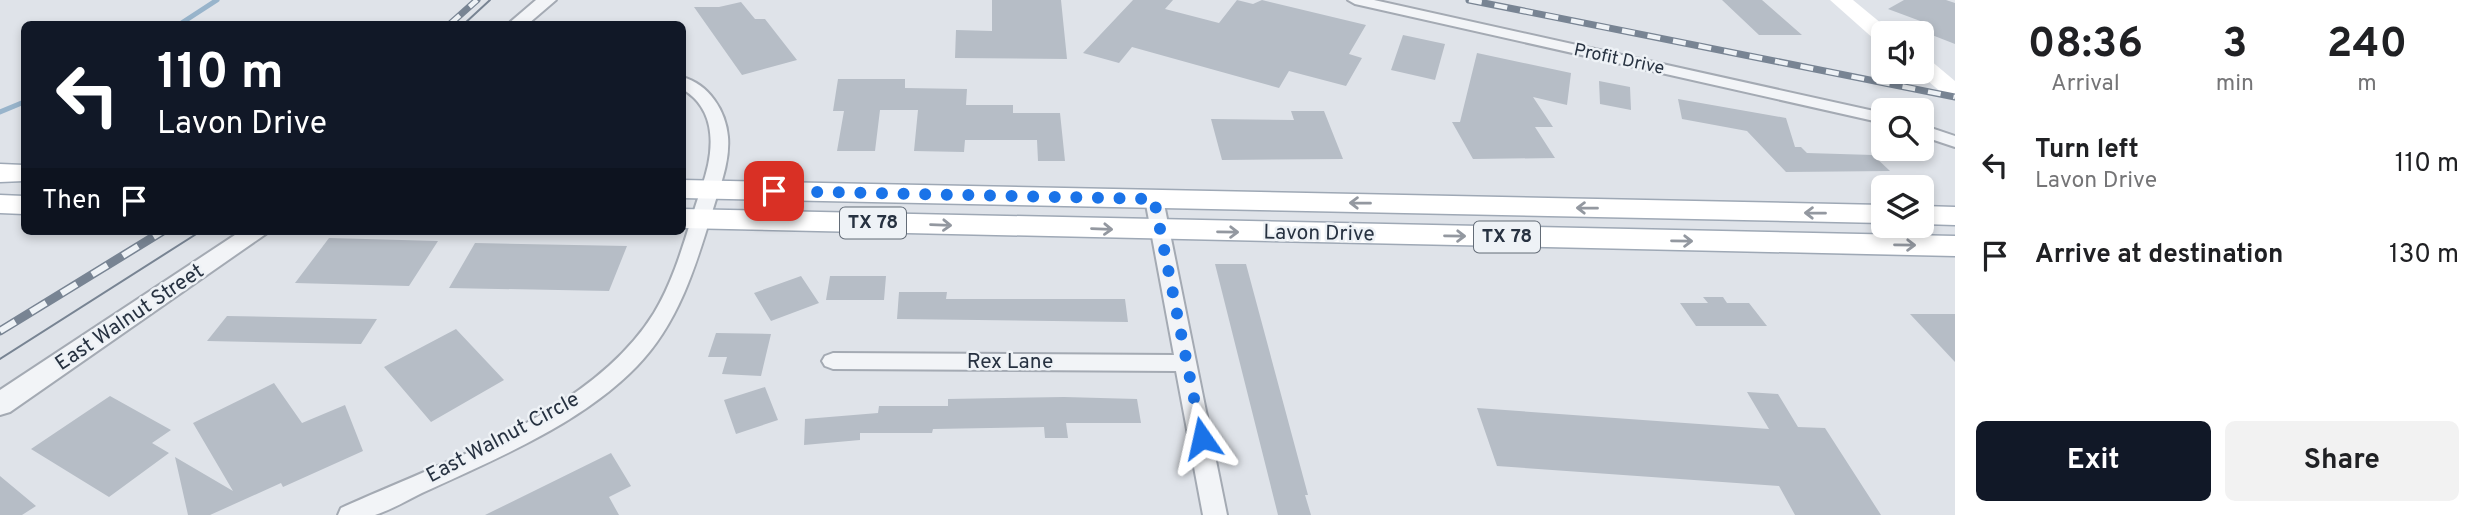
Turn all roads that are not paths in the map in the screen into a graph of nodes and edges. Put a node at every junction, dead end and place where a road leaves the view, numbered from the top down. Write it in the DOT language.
graph roads {
  1 [pos="520,0"];
  2 [pos="547,0"];
  3 [pos="1354,0"];
  4 [pos="1840,0"];
  5 [pos="504,21"];
  6 [pos="521,21"];
  7 [pos="1871,25"];
  8 [pos="1934,75"];
  9 [pos="686,85"];
  10 [pos="1955,92"];
  11 [pos="1871,115"];
  12 [pos="1934,134"];
  13 [pos="1955,142"];
  14 [pos="0,173"];
  15 [pos="21,173"];
  16 [pos="696,189"];
  17 [pos="1154,199"];
  18 [pos="0,204"];
  19 [pos="21,205"];
  20 [pos="1871,214"];
  21 [pos="1934,215"];
  22 [pos="1955,216"];
  23 [pos="692,218"];
  24 [pos="1159,230"];
  25 [pos="252,235"];
  26 [pos="1955,246"];
  27 [pos="833,360"];
  28 [pos="1187,363"];
  29 [pos="0,404"];
  30 [pos="350,515"];
  31 [pos="1215,515"];
  1 -- 5 [label="street"];
  2 -- 6 [label="street"];
  3 -- 11 [label="street, Profit Drive"];
  4 -- 7 [label="main road"];
  8 -- 10 [label="main road"];
  9 -- 16 [label="street, East Walnut Circle"];
  12 -- 13 [label="street"];
  14 -- 15 [label="main road"];
  16 -- 17 [label="main road, Lavon Drive / TX 78"];
  16 -- 23 [label="street, East Walnut Circle"];
  20 -- 17 [label="main road, Lavon Drive / TX 78, one-way"];
  17 -- 24 [label="street"];
  18 -- 19 [label="main road"];
  21 -- 22 [label="main road"];
  23 -- 24 [label="main road, Lavon Drive / TX 78, one-way"];
  23 -- 30 [label="street, East Walnut Circle"];
  24 -- 26 [label="main road, Lavon Drive / TX 78, one-way"];
  24 -- 28 [label="street"];
  25 -- 29 [label="street, East Walnut Street"];
  27 -- 28 [label="street, Rex Lane"];
  28 -- 31 [label="street"];
}
